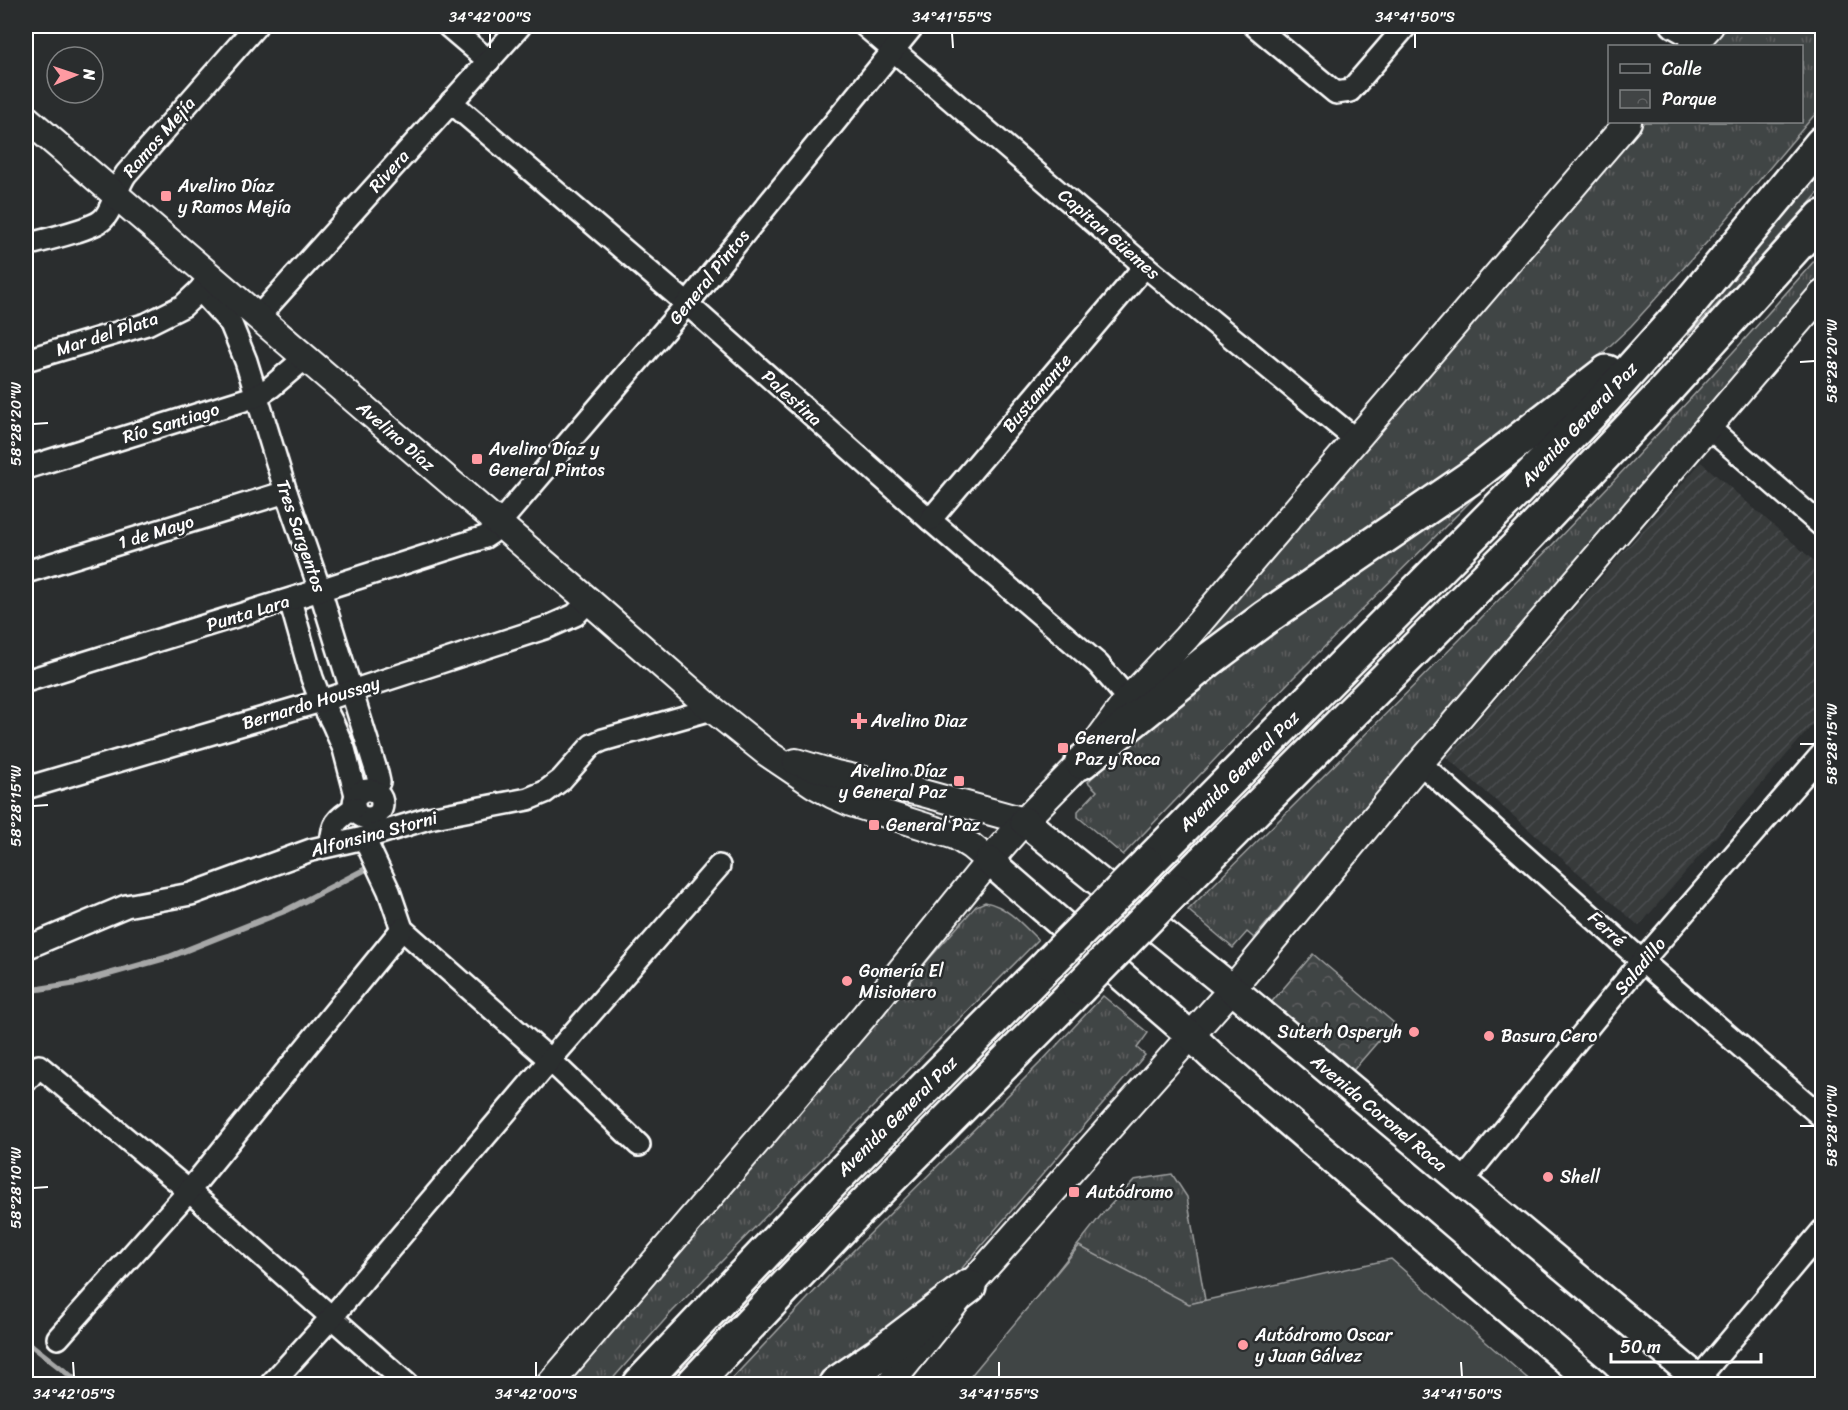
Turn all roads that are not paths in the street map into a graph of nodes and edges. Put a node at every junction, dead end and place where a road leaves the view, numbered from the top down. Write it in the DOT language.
graph roads {
  1 [pos="256,26"];
  2 [pos="448,26"];
  3 [pos="520,26"];
  4 [pos="865,26"];
  5 [pos="913,26"];
  6 [pos="1255,26"];
  7 [pos="1406,26"];
  8 [pos="1672,26"];
  9 [pos="1700,37"];
  10 [pos="893,49"];
  11 [pos="489,60"];
  12 [pos="451,102"];
  13 [pos="26,118"];
  14 [pos="1627,123"];
  15 [pos="1822,143"];
  16 [pos="114,195"];
  17 [pos="1822,217"];
  18 [pos="26,245"];
  19 [pos="1145,266"];
  20 [pos="205,283"];
  21 [pos="1822,294"];
  22 [pos="687,304"];
  23 [pos="1679,316"];
  24 [pos="258,317"];
  25 [pos="305,357"];
  26 [pos="26,360"];
  27 [pos="257,396"];
  28 [pos="1708,427"];
  29 [pos="1355,439"];
  30 [pos="26,468"];
  31 [pos="286,492"];
  32 [pos="930,520"];
  33 [pos="499,525"];
  34 [pos="1822,526"];
  35 [pos="26,572"];
  36 [pos="320,590"];
  37 [pos="290,600"];
  38 [pos="589,601"];
  39 [pos="26,681"];
  40 [pos="351,692"];
  41 [pos="1128,699"];
  42 [pos="321,701"];
  43 [pos="712,709"];
  44 [pos="767,753"];
  45 [pos="1822,754"];
  46 [pos="1082,762"];
  47 [pos="1420,763"];
  48 [pos="26,788"];
  49 [pos="361,798"];
  50 [pos="1024,821"];
  51 [pos="364,838"];
  52 [pos="331,845"];
  53 [pos="988,861"];
  54 [pos="719,866"];
  55 [pos="402,929"];
  56 [pos="27,944"];
  57 [pos="1642,961"];
  58 [pos="1232,988"];
  59 [pos="1190,1035"];
  60 [pos="550,1060"];
  61 [pos="26,1081"];
  62 [pos="1822,1117"];
  63 [pos="639,1145"];
  64 [pos="1462,1182"];
  65 [pos="189,1191"];
  66 [pos="1822,1231"];
  67 [pos="969,1286"];
  68 [pos="331,1318"];
  69 [pos="58,1338"];
  70 [pos="1701,1382"];
  71 [pos="271,1384"];
  72 [pos="407,1384"];
  73 [pos="550,1384"];
  74 [pos="640,1384"];
  75 [pos="693,1384"];
  76 [pos="836,1384"];
  77 [pos="890,1384"];
  78 [pos="1595,1384"];
  1 -- 16 [label="street, Ramos Mejía"];
  2 -- 11 [label="street"];
  3 -- 11 [label="street, Rivera"];
  4 -- 10 [label="street, Capitan Güemes"];
  5 -- 10 [label="street, General Pintos"];
  6 -- 7 [label="street"];
  8 -- 9 [label="street"];
  10 -- 19 [label="street, Capitan Güemes"];
  10 -- 22 [label="street, General Pintos"];
  11 -- 12 [label="street, Rivera"];
  12 -- 22 [label="street, Palestina"];
  12 -- 24 [label="street, Rivera"];
  13 -- 16 [label="street, Avelino Díaz"];
  14 -- 29 [label="street"];
  15 -- 23 [label="highway, Avenida General Paz"];
  16 -- 18 [label="street, Ramos Mejía"];
  16 -- 20 [label="street, Avelino Díaz"];
  17 -- 75 [label="highway, bridge"];
  19 -- 29 [label="street, Capitan Güemes"];
  19 -- 32 [label="street, Bustamante"];
  20 -- 24 [label="street, Avelino Díaz"];
  20 -- 26 [label="street, Mar del Plata"];
  20 -- 27 [label="street, Tres Sargentos"];
  21 -- 28 [label="street"];
  22 -- 32 [label="street, Palestina"];
  22 -- 33 [label="street, General Pintos"];
  23 -- 46 [label="highway"];
  23 -- 74 [label="highway, Avenida General Paz, bridge"];
  24 -- 25 [label="street, Avelino Díaz"];
  25 -- 27 [label="street, Río Santiago"];
  25 -- 33 [label="street, Avelino Díaz"];
  27 -- 30 [label="street, Río Santiago"];
  27 -- 31 [label="street, Tres Sargentos"];
  28 -- 34 [label="street"];
  28 -- 47 [label="street"];
  29 -- 41 [label="street"];
  31 -- 35 [label="street, 1 de Mayo"];
  31 -- 36 [label="street, Tres Sargentos"];
  32 -- 41 [label="street, Palestina"];
  33 -- 36 [label="street, Punta Lara"];
  33 -- 38 [label="street, Avelino Díaz"];
  36 -- 37 [label="street, Punta Lara"];
  36 -- 40 [label="street, Tres Sargentos"];
  37 -- 39 [label="street, Punta Lara"];
  37 -- 42 [label="street, Tres Sargentos"];
  38 -- 40 [label="street, Bernardo Houssay"];
  38 -- 43 [label="street, Avelino Díaz"];
  40 -- 42 [label="street, Bernardo Houssay"];
  40 -- 49 [label="street, Tres Sargentos"];
  41 -- 46 [label="street"];
  42 -- 48 [label="street, Bernardo Houssay"];
  42 -- 49 [label="street, Tres Sargentos"];
  43 -- 44 [label="street, Avelino Díaz"];
  43 -- 51 [label="street, Alfonsina Storni"];
  44 -- 50 [label="street, Avelino Díaz"];
  44 -- 53 [label="street, Avelino Díaz"];
  45 -- 57 [label="street, Saladillo"];
  46 -- 50 [label="street"];
  47 -- 57 [label="street, Ferré"];
  47 -- 58 [label="street"];
  49 -- 52 [label="street"];
  50 -- 53 [label="street"];
  50 -- 58 [label="main road, Avenida Coronel Roca"];
  51 -- 52 [label="street, Alfonsina Storni"];
  51 -- 55 [label="street"];
  52 -- 56 [label="street, Alfonsina Storni"];
  53 -- 59 [label="main road"];
  53 -- 73 [label="street"];
  54 -- 60 [label="street"];
  55 -- 60 [label="street"];
  55 -- 65 [label="street"];
  57 -- 62 [label="street, Ferré"];
  57 -- 64 [label="street, Saladillo"];
  58 -- 59 [label="street"];
  58 -- 64 [label="main road, Avenida Coronel Roca"];
  59 -- 67 [label="street"];
  59 -- 78 [label="main road"];
  60 -- 63 [label="street"];
  60 -- 68 [label="street"];
  61 -- 65 [label="street"];
  64 -- 70 [label="main road, Avenida Coronel Roca"];
  65 -- 68 [label="street"];
  65 -- 69 [label="street"];
  66 -- 70 [label="street"];
  67 -- 76 [label="highway"];
  67 -- 77 [label="street"];
  68 -- 71 [label="street"];
  68 -- 72 [label="street"];
}
